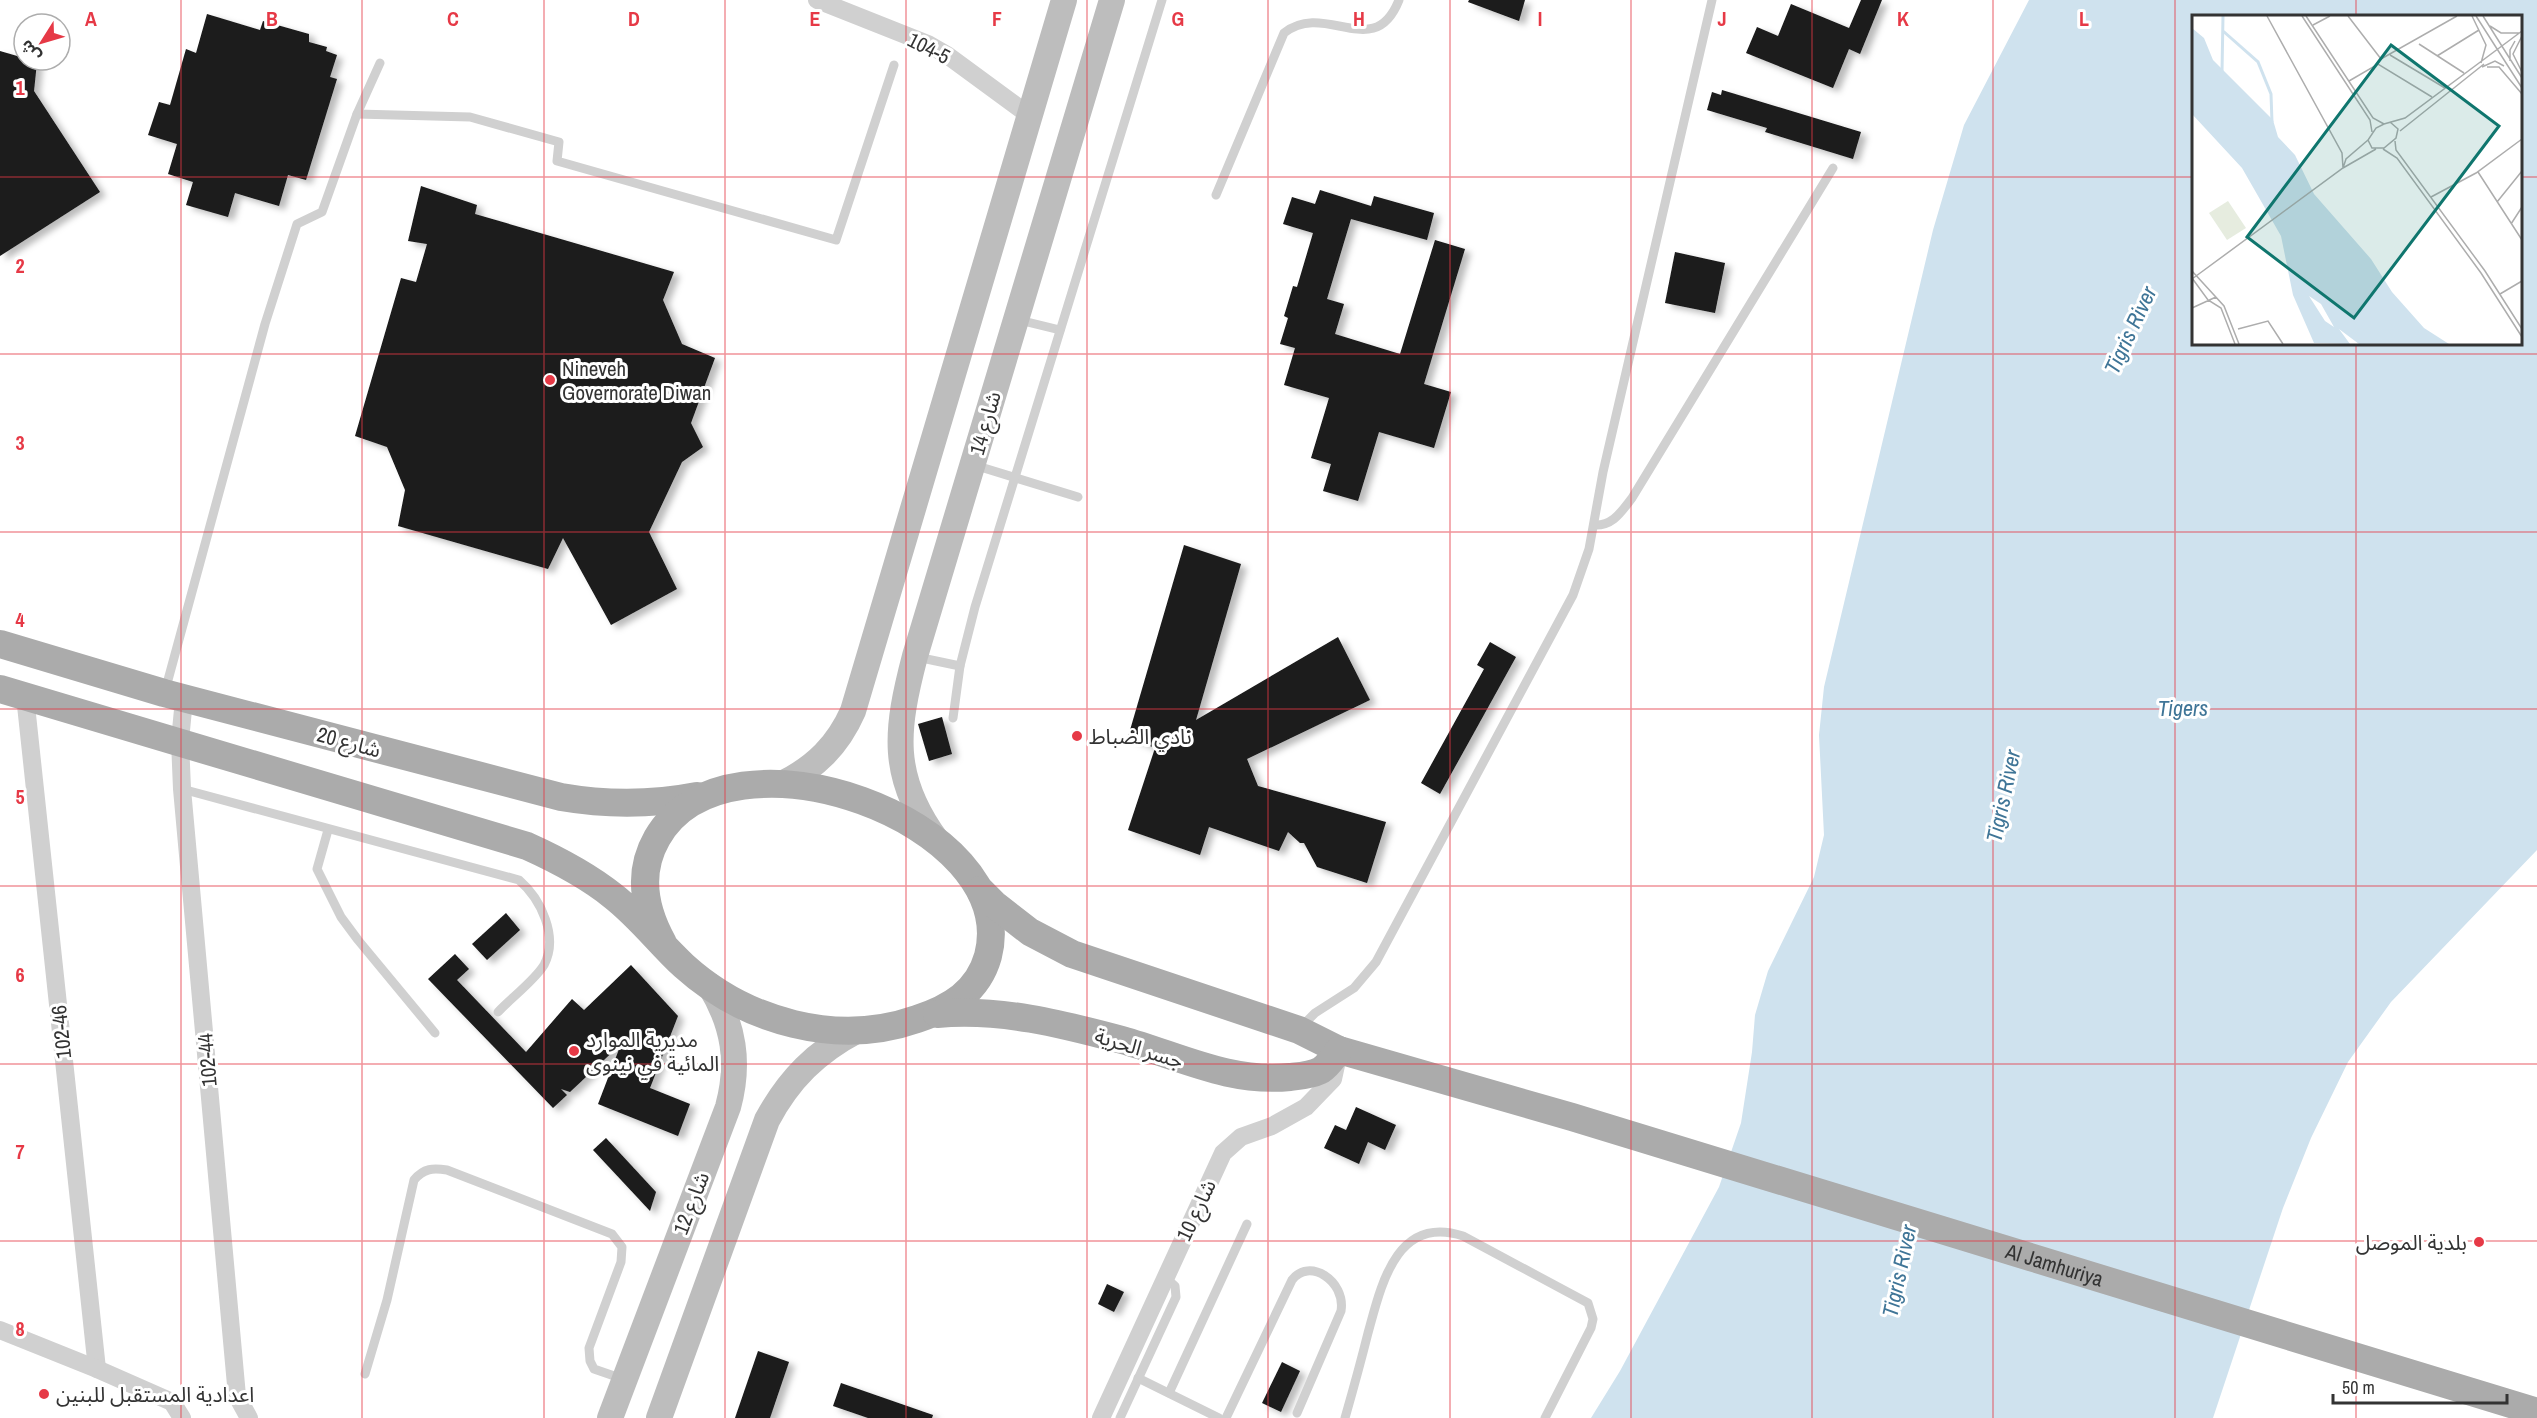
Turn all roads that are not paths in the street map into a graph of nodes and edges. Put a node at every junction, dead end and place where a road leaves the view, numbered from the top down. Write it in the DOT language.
graph roads {
  1 [pos="817,0"];
  2 [pos="1064,0"];
  3 [pos="1112,0"];
  4 [pos="1162,0"];
  5 [pos="1399,0"];
  6 [pos="1712,0"];
  7 [pos="380,63"];
  8 [pos="894,65"];
  9 [pos="357,114"];
  10 [pos="1030,116"];
  11 [pos="1833,168"];
  12 [pos="1216,195"];
  13 [pos="1015,319"];
  14 [pos="1060,330"];
  15 [pos="973,464"];
  16 [pos="1016,477"];
  17 [pos="1078,497"];
  18 [pos="1594,525"];
  19 [pos="0,644"];
  20 [pos="915,656"];
  21 [pos="960,666"];
  22 [pos="13,693"];
  23 [pos="174,696"];
  24 [pos="953,718"];
  25 [pos="180,741"];
  26 [pos="782,784"];
  27 [pos="182,789"];
  28 [pos="702,795"];
  29 [pos="328,830"];
  30 [pos="939,844"];
  31 [pos="977,887"];
  32 [pos="663,943"];
  33 [pos="710,986"];
  34 [pos="498,1012"];
  35 [pos="928,1015"];
  36 [pos="858,1030"];
  37 [pos="1299,1030"];
  38 [pos="435,1033"];
  39 [pos="1340,1050"];
  40 [pos="1247,1224"];
  41 [pos="1165,1277"];
  42 [pos="0,1330"];
  43 [pos="97,1369"];
  44 [pos="365,1374"];
  45 [pos="1138,1378"];
  46 [pos="623,1379"];
  47 [pos="1168,1393"];
  48 [pos="2537,1412"];
  49 [pos="1296,1413"];
  50 [pos="182,1418"];
  51 [pos="249,1418"];
  52 [pos="610,1418"];
  53 [pos="659,1418"];
  54 [pos="1101,1418"];
  55 [pos="1120,1418"];
  56 [pos="1219,1418"];
  57 [pos="1226,1418"];
  58 [pos="1345,1418"];
  59 [pos="1545,1418"];
  1 -- 10 [label="street, 104-5"];
  2 -- 10 [label="street"];
  3 -- 13 [label="street, شارع 14"];
  4 -- 14 [label="lane"];
  5 -- 12 [label="lane"];
  6 -- 18 [label="lane"];
  7 -- 9 [label="lane"];
  8 -- 9 [label="lane"];
  9 -- 23 [label="lane"];
  10 -- 26 [label="street"];
  11 -- 18 [label="lane"];
  13 -- 14 [label="lane"];
  13 -- 15 [label="street, شارع 14"];
  14 -- 16 [label="lane"];
  15 -- 16 [label="lane"];
  15 -- 20 [label="street, شارع 14"];
  16 -- 17 [label="lane"];
  16 -- 21 [label="lane"];
  18 -- 37 [label="lane"];
  19 -- 23 [label="main road, شارع 20"];
  20 -- 21 [label="lane"];
  20 -- 30 [label="street, شارع 14"];
  21 -- 24 [label="lane"];
  22 -- 25 [label="main road"];
  22 -- 43 [label="street, 102-46"];
  23 -- 25 [label="street, 102-44"];
  23 -- 28 [label="main road, شارع 20"];
  25 -- 27 [label="street, 102-44"];
  25 -- 32 [label="main road"];
  26 -- 28 [label="main road, شارع 20"];
  26 -- 30 [label="main road, شارع 20"];
  27 -- 29 [label="lane"];
  27 -- 51 [label="street, 102-44"];
  28 -- 32 [label="main road"];
  29 -- 34 [label="lane"];
  29 -- 38 [label="lane"];
  30 -- 31 [label="main road, شارع 20"];
  31 -- 35 [label="main road"];
  31 -- 37 [label="main road"];
  32 -- 33 [label="main road"];
  33 -- 36 [label="main road"];
  33 -- 46 [label="street, شارع 12"];
  35 -- 36 [label="main road"];
  35 -- 39 [label="main road, جسر الحرية"];
  36 -- 53 [label="street, شارع 12"];
  37 -- 39 [label="main road"];
  39 -- 41 [label="street, شارع 10"];
  39 -- 48 [label="main road, Al Jamhuriya"];
  40 -- 47 [label="lane"];
  41 -- 45 [label="lane"];
  41 -- 54 [label="street, شارع 10"];
  42 -- 43 [label="street"];
  43 -- 50 [label="street"];
  44 -- 46 [label="lane"];
  45 -- 47 [label="lane"];
  45 -- 55 [label="lane"];
  46 -- 52 [label="street, شارع 12"];
  47 -- 56 [label="lane"];
  49 -- 57 [label="lane"];
  58 -- 59 [label="lane"];
}
